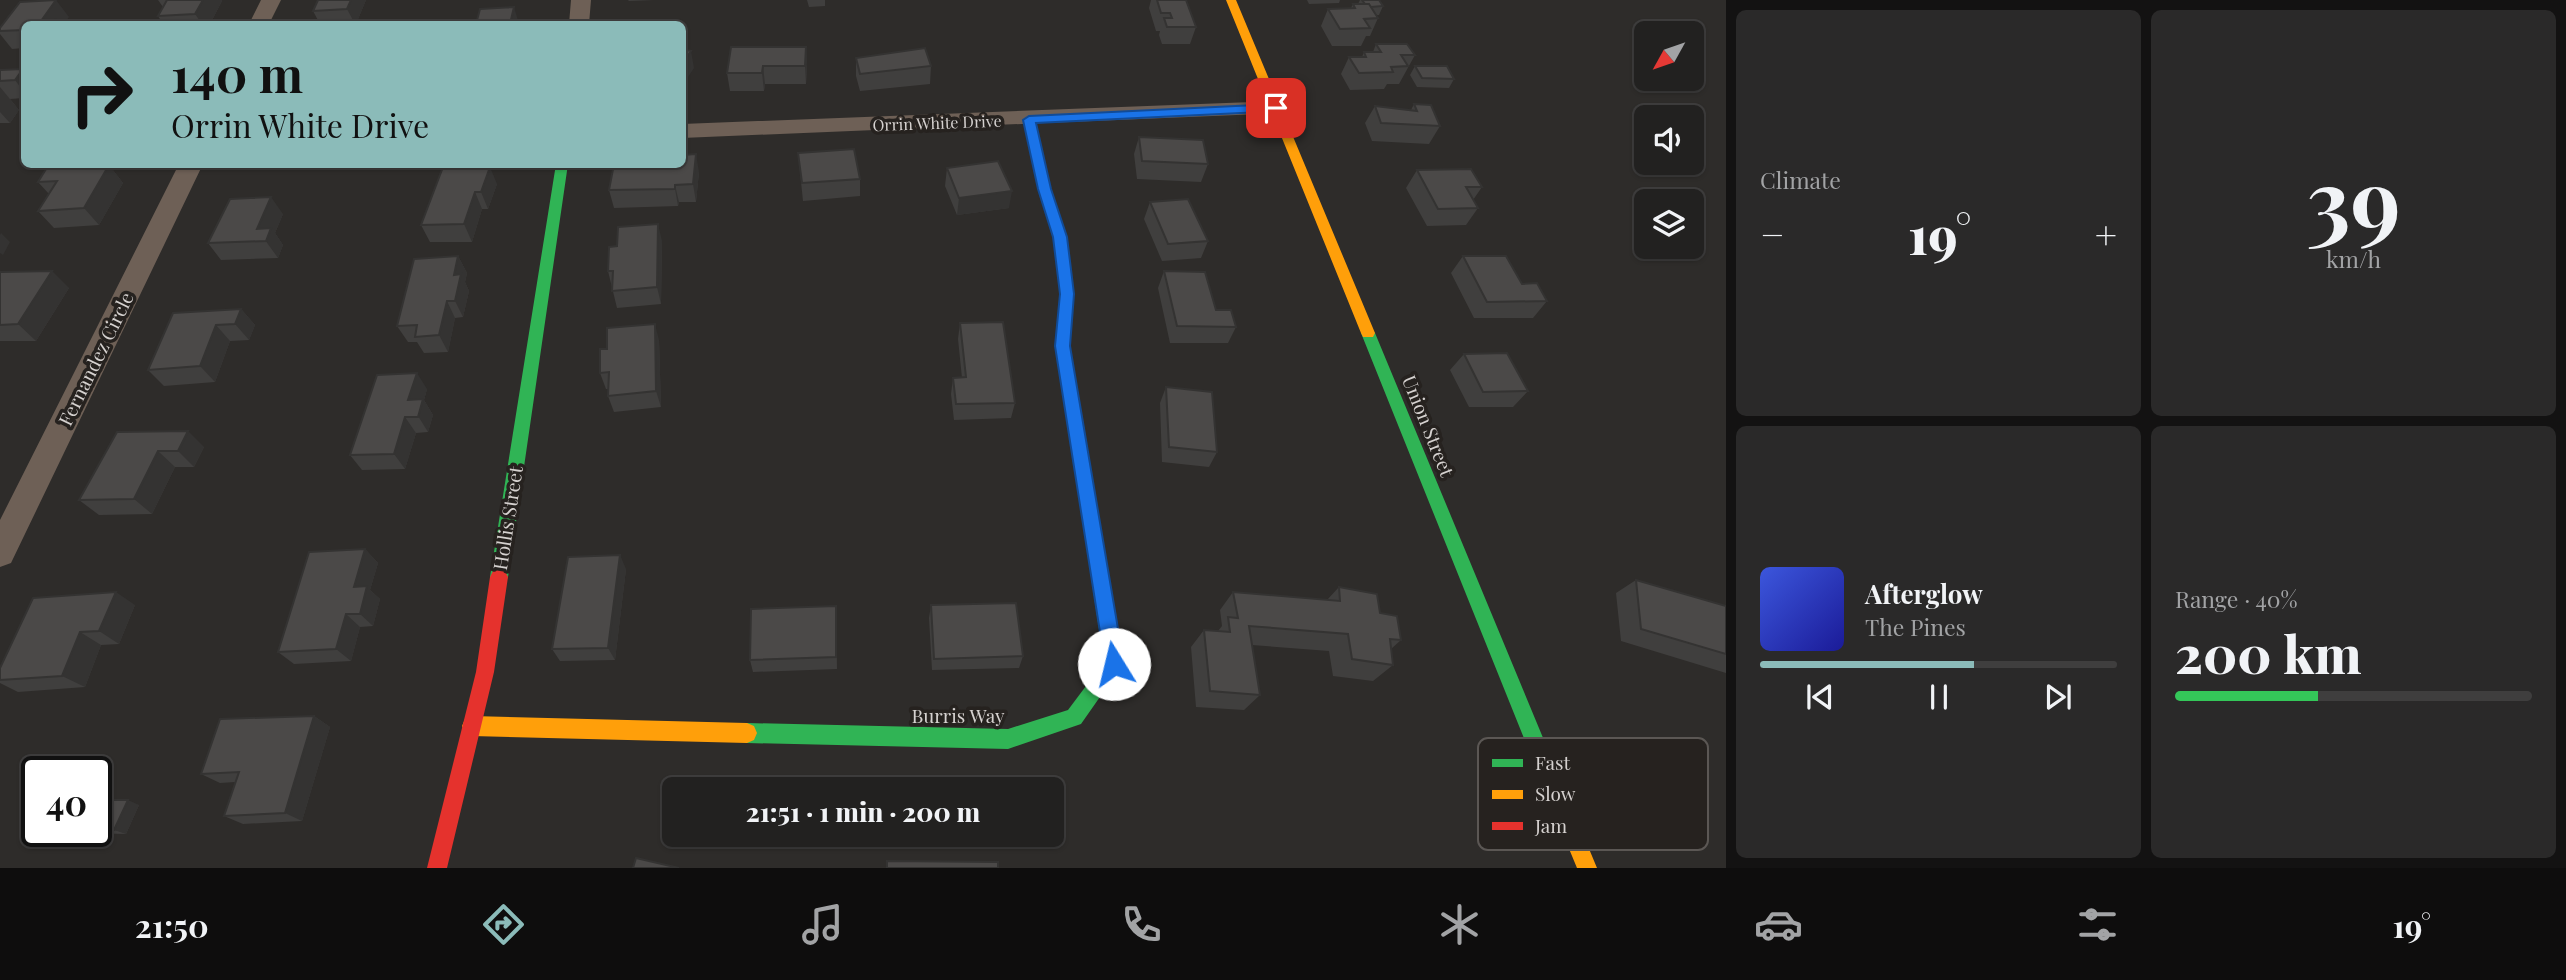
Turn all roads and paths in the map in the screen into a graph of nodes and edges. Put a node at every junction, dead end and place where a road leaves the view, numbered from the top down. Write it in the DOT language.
graph roads {
  1 [pos="271,0"];
  2 [pos="581,0"];
  3 [pos="1231,0"];
  4 [pos="260,21"];
  5 [pos="579,21"];
  6 [pos="1276,108"];
  7 [pos="1029,120"];
  8 [pos="686,131"];
  9 [pos="189,168"];
  10 [pos="561,168"];
  11 [pos="0,553"];
  12 [pos="472,726"];
  13 [pos="1534,738"];
  14 [pos="1580,850"];
  15 [pos="437,868"];
  16 [pos="1587,868"];
  1 -- 4 [label="street"];
  2 -- 5 [label="street"];
  3 -- 6 [label="street, Union Street"];
  6 -- 7 [label="street, Orrin White Drive"];
  6 -- 13 [label="street, Union Street"];
  7 -- 8 [label="street, Orrin White Drive"];
  7 -- 12 [label="street, Burris Way"];
  9 -- 11 [label="street, Fernandez Circle"];
  10 -- 12 [label="street, Hollis Street"];
  12 -- 15 [label="street, Hollis Street"];
  14 -- 16 [label="street, Union Street"];
}
